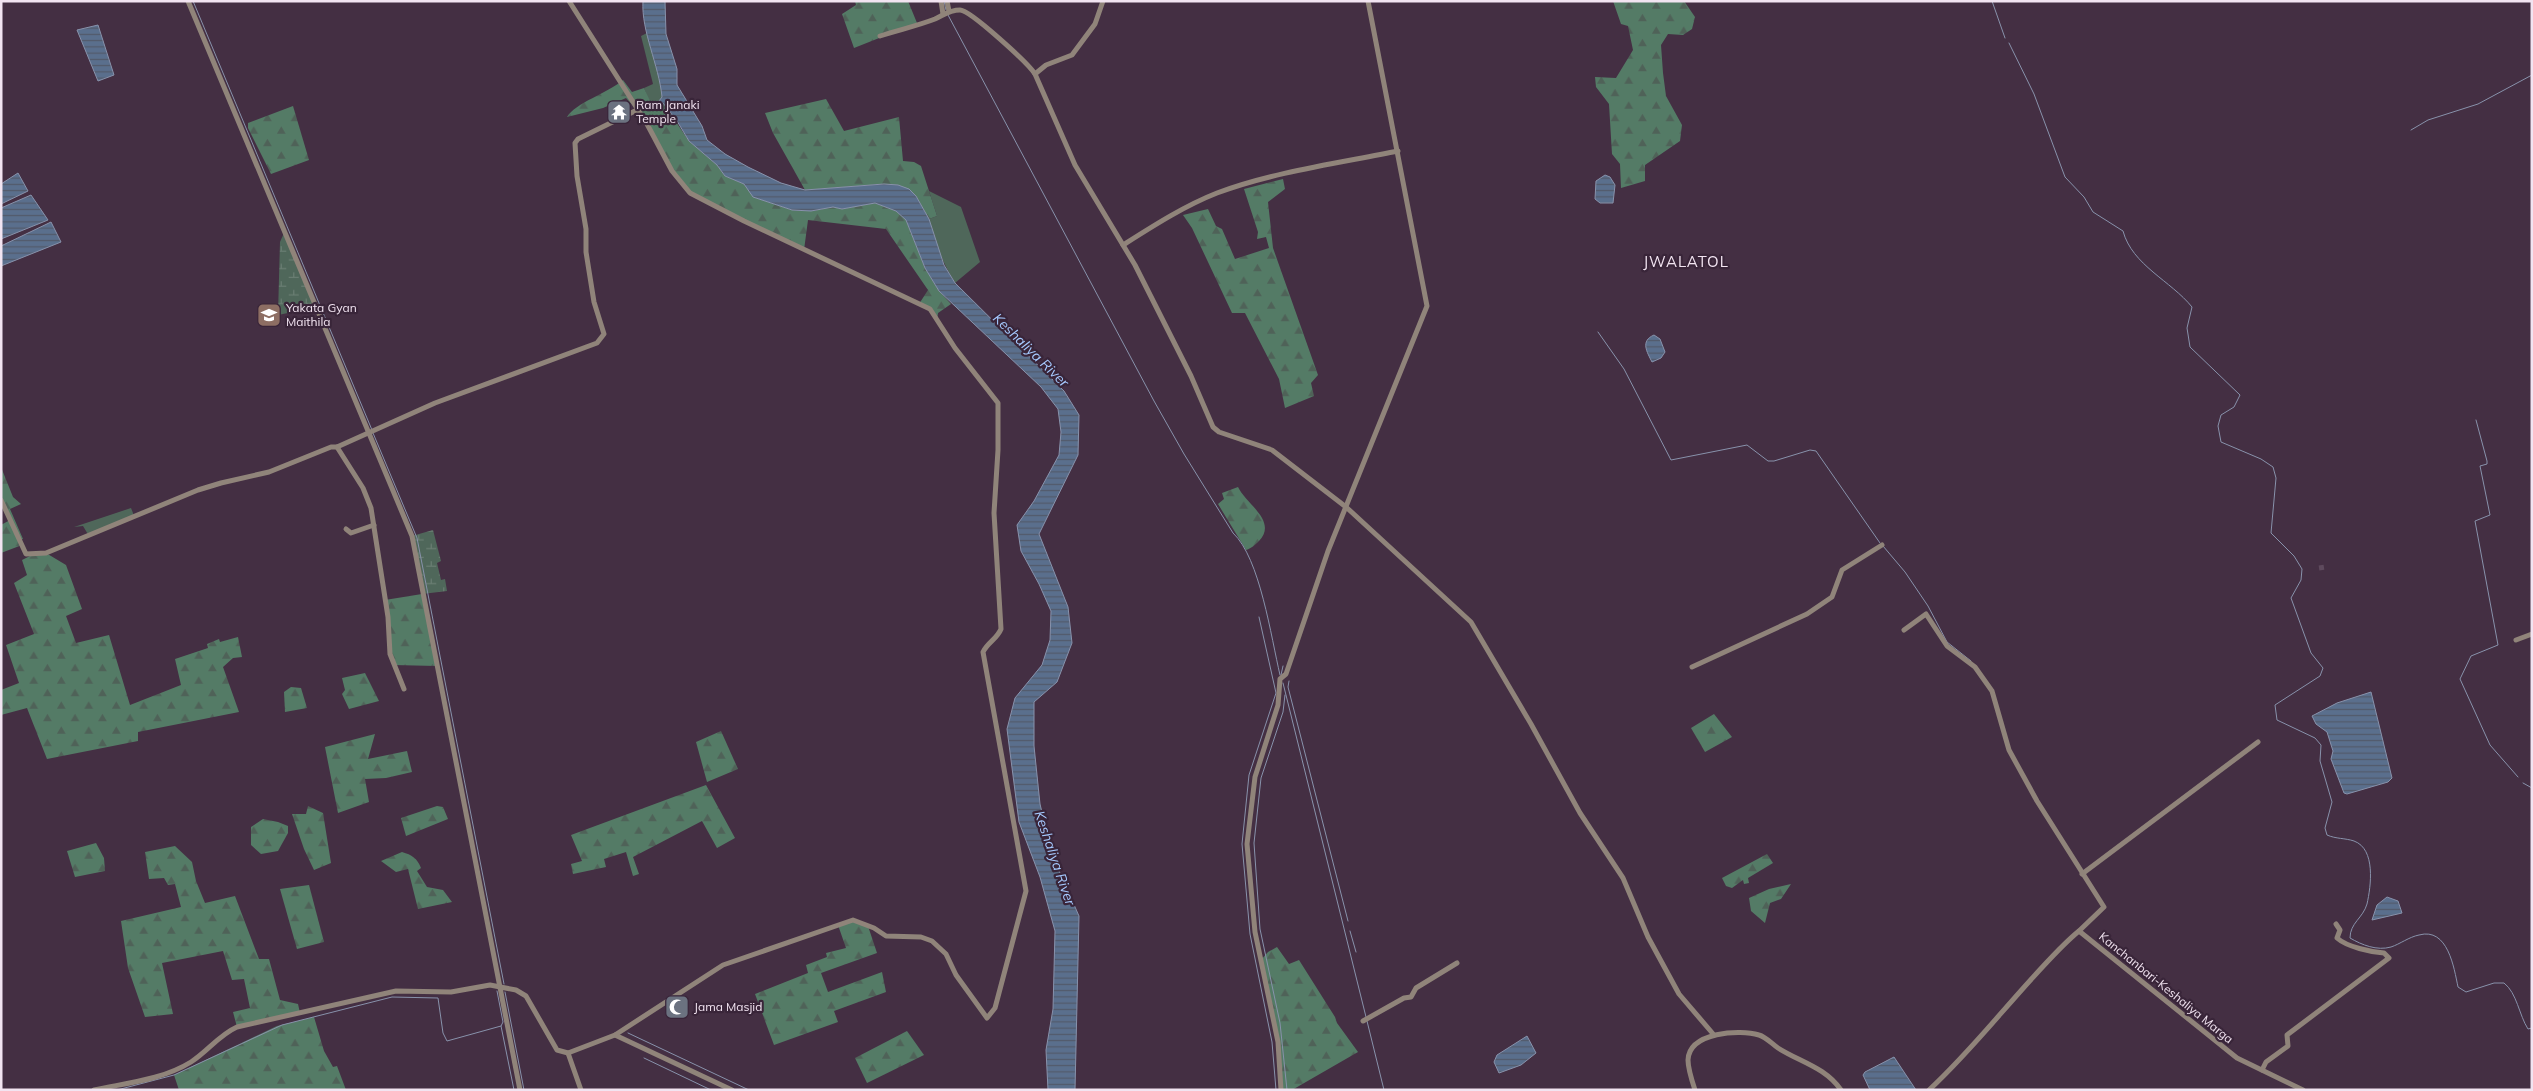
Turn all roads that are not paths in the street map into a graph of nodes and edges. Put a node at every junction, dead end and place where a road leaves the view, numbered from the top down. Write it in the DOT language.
graph roads {
  1 [pos="188,1"];
  2 [pos="569,1"];
  3 [pos="941,1"];
  4 [pos="947,1"];
  5 [pos="1102,1"];
  6 [pos="1368,1"];
  7 [pos="949,11"];
  8 [pos="943,14"];
  9 [pos="880,36"];
  10 [pos="1035,74"];
  11 [pos="637,110"];
  12 [pos="1398,151"];
  13 [pos="1123,245"];
  14 [pos="370,433"];
  15 [pos="337,447"];
  16 [pos="1,500"];
  17 [pos="1346,507"];
  18 [pos="374,525"];
  19 [pos="346,529"];
  20 [pos="1882,545"];
  21 [pos="1904,630"];
  22 [pos="2532,634"];
  23 [pos="2516,640"];
  24 [pos="1692,666"];
  25 [pos="404,689"];
  26 [pos="2258,742"];
  27 [pos="2082,874"];
  28 [pos="2336,924"];
  29 [pos="2079,931"];
  30 [pos="1457,963"];
  31 [pos="500,987"];
  32 [pos="1364,1021"];
  33 [pos="615,1035"];
  34 [pos="1714,1035"];
  35 [pos="568,1053"];
  36 [pos="2262,1070"];
  37 [pos="94,1090"];
  38 [pos="520,1090"];
  39 [pos="581,1090"];
  40 [pos="732,1090"];
  41 [pos="1281,1090"];
  42 [pos="1695,1090"];
  43 [pos="1841,1090"];
  44 [pos="1929,1090"];
  45 [pos="2303,1090"];
  1 -- 14 [label="street"];
  2 -- 11 [label="street"];
  3 -- 8 [label="street"];
  4 -- 7 [label="street"];
  5 -- 10 [label="street"];
  6 -- 12 [label="street"];
  7 -- 8 [label="street"];
  7 -- 10 [label="street"];
  8 -- 9 [label="street"];
  10 -- 13 [label="street"];
  11 -- 14 [label="street"];
  11 -- 33 [label="street"];
  12 -- 13 [label="street"];
  12 -- 17 [label="street"];
  13 -- 17 [label="street"];
  14 -- 15 [label="street"];
  14 -- 31 [label="street"];
  15 -- 16 [label="street"];
  15 -- 18 [label="street"];
  17 -- 34 [label="street"];
  17 -- 41 [label="street"];
  18 -- 19 [label="street"];
  18 -- 25 [label="street"];
  20 -- 24 [label="street"];
  21 -- 27 [label="street"];
  22 -- 23 [label="street"];
  26 -- 27 [label="street"];
  27 -- 29 [label="street"];
  28 -- 36 [label="street"];
  29 -- 36 [label="street, Kanchanbari-Keshaliya Marga"];
  29 -- 44 [label="street"];
  30 -- 32 [label="street"];
  31 -- 35 [label="street"];
  31 -- 37 [label="street"];
  31 -- 38 [label="street"];
  33 -- 35 [label="street"];
  33 -- 40 [label="street"];
  34 -- 42 [label="street"];
  34 -- 43 [label="street"];
  35 -- 39 [label="street"];
  36 -- 45 [label="street, Kanchanbari-Keshaliya Marga"];
}
